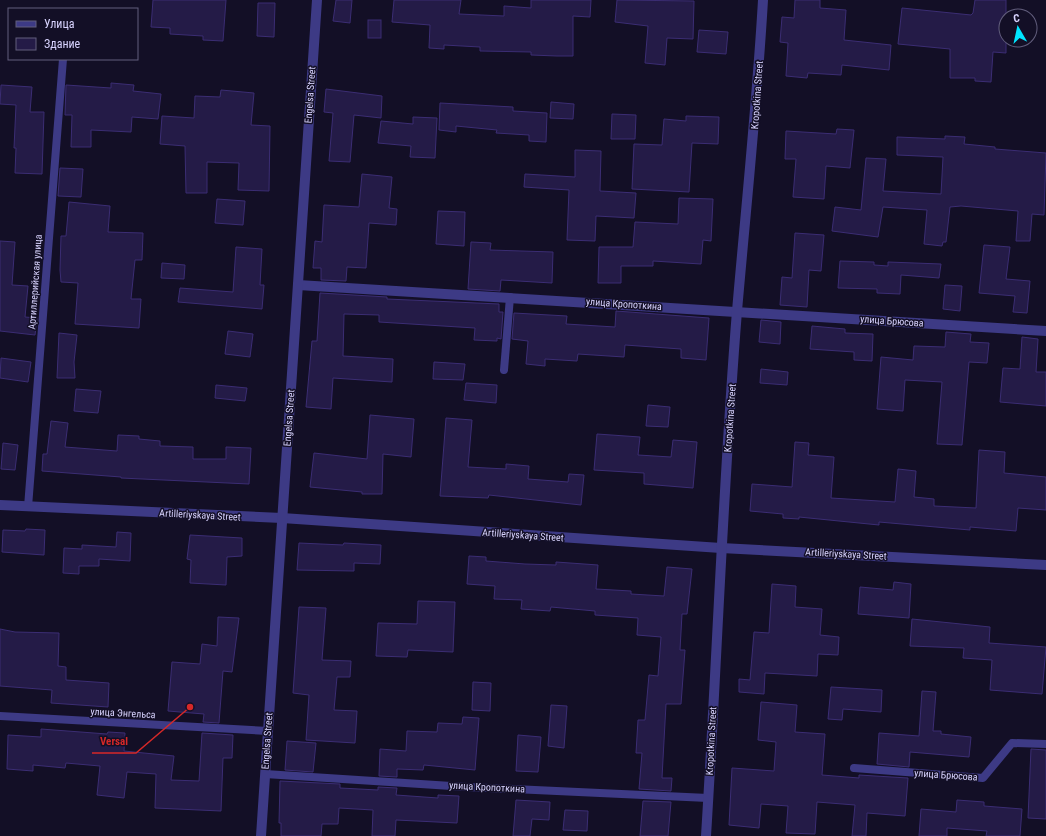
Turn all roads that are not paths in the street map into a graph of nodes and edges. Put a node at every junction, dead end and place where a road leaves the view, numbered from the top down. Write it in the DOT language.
graph roads {
  1 [pos="317,0"];
  2 [pos="763,0"];
  3 [pos="63,60"];
  4 [pos="298,285"];
  5 [pos="510,297"];
  6 [pos="737,311"];
  7 [pos="1046,331"];
  8 [pos="504,370"];
  9 [pos="0,505"];
  10 [pos="28,507"];
  11 [pos="282,518"];
  12 [pos="721,548"];
  13 [pos="1046,565"];
  14 [pos="0,716"];
  15 [pos="268,731"];
  16 [pos="1046,744"];
  17 [pos="854,768"];
  18 [pos="265,774"];
  19 [pos="708,798"];
  20 [pos="261,836"];
  21 [pos="706,836"];
  1 -- 4 [label="street, Engelsa Street"];
  2 -- 6 [label="street, Kropotkina Street"];
  3 -- 10 [label="lane, Артиллерийская улица"];
  4 -- 5 [label="street, улица Кропоткина"];
  4 -- 11 [label="street, Engelsa Street"];
  5 -- 6 [label="street, улица Кропоткина"];
  5 -- 8 [label="lane"];
  6 -- 7 [label="street, улица Брюсова"];
  6 -- 12 [label="street, Kropotkina Street"];
  9 -- 10 [label="street, Artilleriyskaya Street"];
  10 -- 11 [label="street, Artilleriyskaya Street"];
  11 -- 12 [label="street, Artilleriyskaya Street"];
  11 -- 15 [label="street, Engelsa Street"];
  12 -- 13 [label="street, Artilleriyskaya Street"];
  12 -- 19 [label="street, Kropotkina Street"];
  14 -- 15 [label="lane, улица Энгельса"];
  15 -- 18 [label="street, Engelsa Street"];
  16 -- 17 [label="lane, улица Брюсова"];
  18 -- 19 [label="lane, улица Кропоткина"];
  18 -- 20 [label="street, Engelsa Street"];
  19 -- 21 [label="street, Kropotkina Street"];
}
